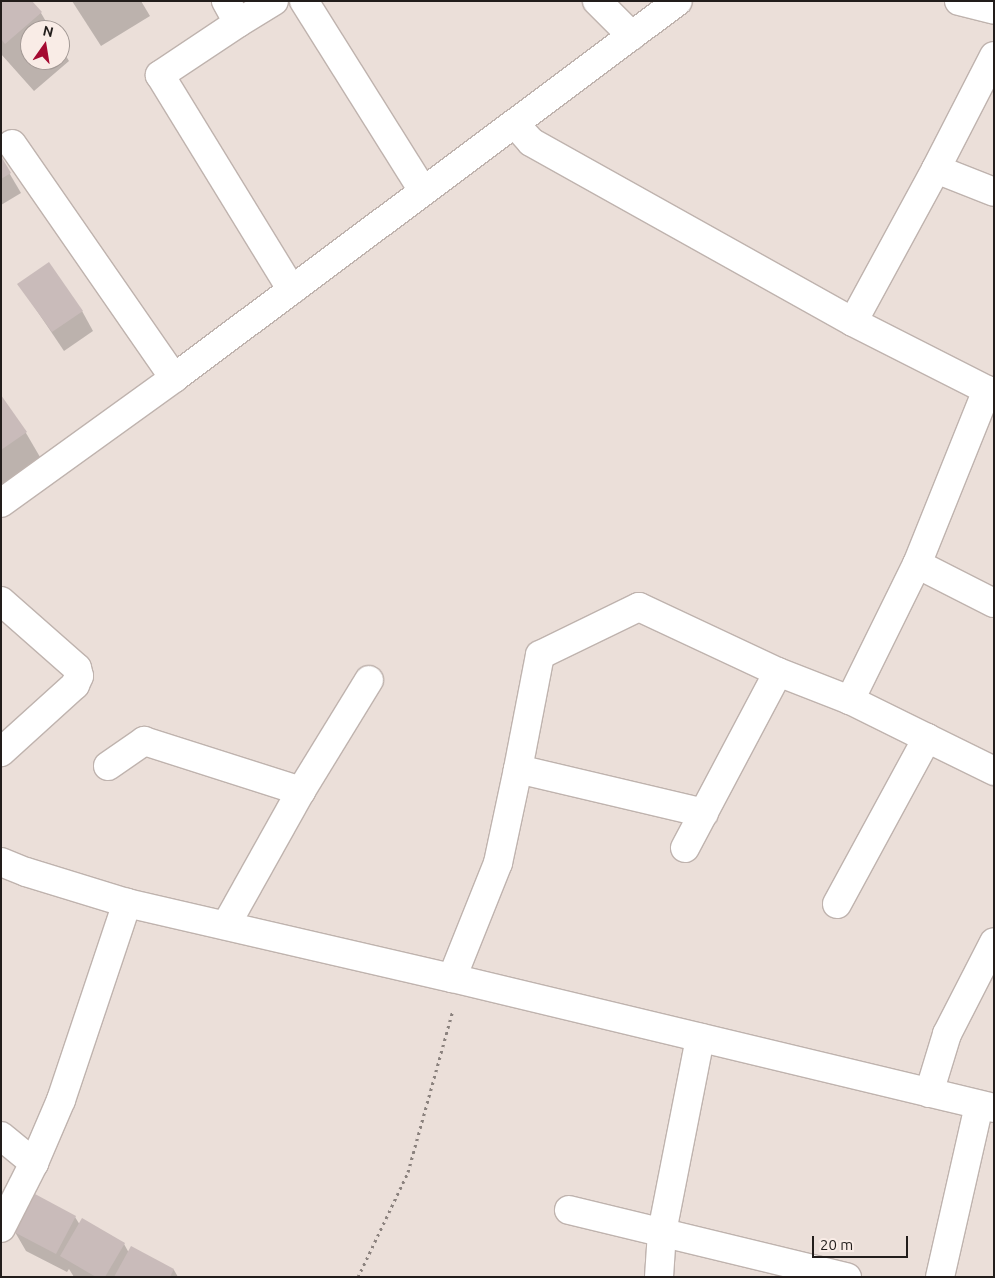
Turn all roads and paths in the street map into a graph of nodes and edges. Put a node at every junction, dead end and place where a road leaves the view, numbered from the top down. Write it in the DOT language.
graph roads {
  1 [pos="274,1"];
  2 [pos="304,1"];
  3 [pos="597,1"];
  4 [pos="678,1"];
  5 [pos="959,1"];
  6 [pos="994,10"];
  7 [pos="232,12"];
  8 [pos="632,36"];
  9 [pos="994,56"];
  10 [pos="515,124"];
  11 [pos="12,144"];
  12 [pos="936,169"];
  13 [pos="423,192"];
  14 [pos="994,192"];
  15 [pos="292,290"];
  16 [pos="853,322"];
  17 [pos="174,378"];
  18 [pos="990,391"];
  19 [pos="1,503"];
  20 [pos="917,564"];
  21 [pos="1,601"];
  22 [pos="994,604"];
  23 [pos="778,672"];
  24 [pos="369,680"];
  25 [pos="850,700"];
  26 [pos="926,738"];
  27 [pos="1,752"];
  28 [pos="108,766"];
  29 [pos="518,769"];
  30 [pos="994,771"];
  31 [pos="301,791"];
  32 [pos="704,813"];
  33 [pos="685,848"];
  34 [pos="1,862"];
  35 [pos="127,904"];
  36 [pos="837,904"];
  37 [pos="226,925"];
  38 [pos="994,942"];
  39 [pos="452,978"];
  40 [pos="700,1038"];
  41 [pos="929,1092"];
  42 [pos="986,1106"];
  43 [pos="1,1136"];
  44 [pos="34,1163"];
  45 [pos="569,1210"];
  46 [pos="1,1228"];
  47 [pos="662,1232"];
  48 [pos="358,1277"];
  49 [pos="659,1277"];
  50 [pos="847,1277"];
  51 [pos="940,1277"];
  1 -- 7 [label="street"];
  2 -- 13 [label="street"];
  3 -- 8 [label="street"];
  4 -- 8 [label="street"];
  5 -- 6 [label="street"];
  7 -- 15 [label="street"];
  8 -- 10 [label="street"];
  9 -- 12 [label="street"];
  10 -- 13 [label="street"];
  10 -- 16 [label="street"];
  11 -- 17 [label="street"];
  12 -- 14 [label="street"];
  12 -- 16 [label="street"];
  13 -- 15 [label="street"];
  15 -- 17 [label="street"];
  16 -- 18 [label="street"];
  17 -- 19 [label="street"];
  18 -- 20 [label="street"];
  20 -- 22 [label="street"];
  20 -- 25 [label="street"];
  21 -- 27 [label="street"];
  23 -- 25 [label="street"];
  23 -- 29 [label="street"];
  23 -- 32 [label="street"];
  24 -- 31 [label="street"];
  25 -- 26 [label="street"];
  26 -- 30 [label="street"];
  26 -- 36 [label="street"];
  28 -- 31 [label="street"];
  29 -- 32 [label="street"];
  29 -- 39 [label="street"];
  31 -- 37 [label="street"];
  32 -- 33 [label="street"];
  34 -- 35 [label="street"];
  35 -- 37 [label="street"];
  35 -- 44 [label="street"];
  37 -- 39 [label="street"];
  38 -- 41 [label="street"];
  39 -- 40 [label="street"];
  39 -- 48 [label="path"];
  40 -- 41 [label="street"];
  40 -- 47 [label="street"];
  41 -- 42 [label="street"];
  42 -- 51 [label="street"];
  43 -- 44 [label="street"];
  44 -- 46 [label="street"];
  45 -- 47 [label="street"];
  47 -- 49 [label="street"];
  47 -- 50 [label="street"];
}
